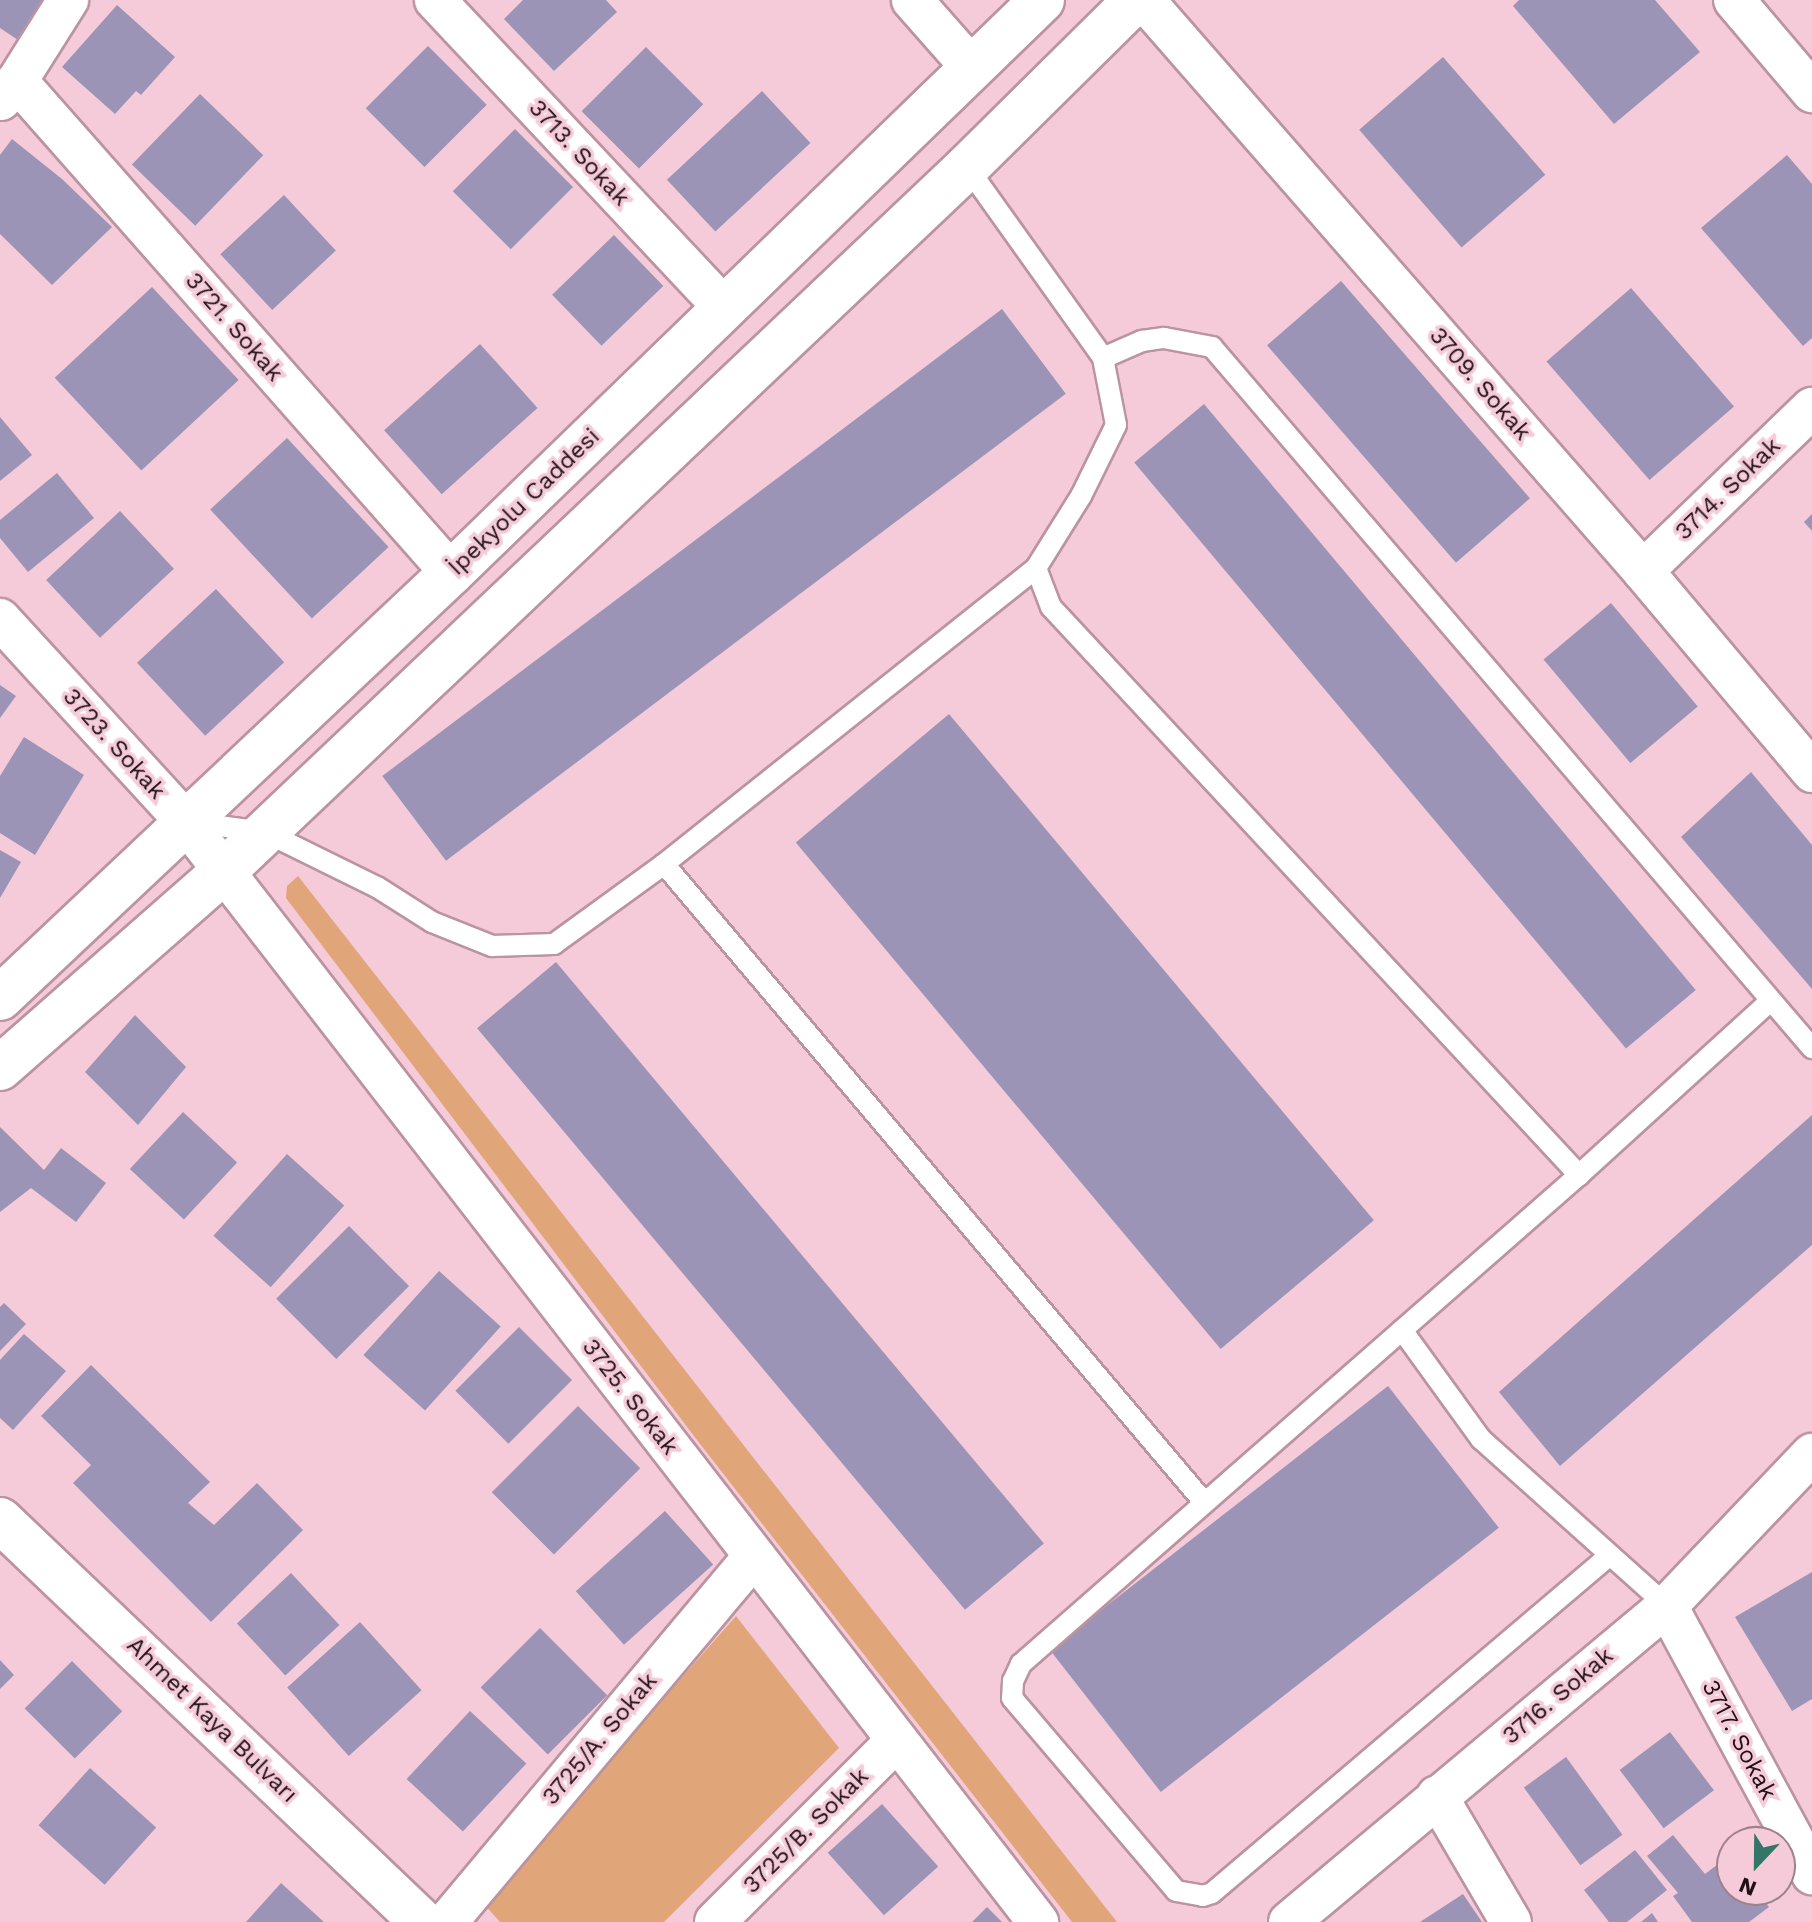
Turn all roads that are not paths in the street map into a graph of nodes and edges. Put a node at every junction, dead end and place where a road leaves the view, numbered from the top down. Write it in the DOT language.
graph roads {
  1 [pos="68,0"];
  2 [pos="912,0"];
  3 [pos="1042,0"];
  4 [pos="1136,0"];
  5 [pos="1144,0"];
  6 [pos="1734,0"];
  7 [pos="453,6"];
  8 [pos="972,68"];
  9 [pos="8,91"];
  10 [pos="1812,92"];
  11 [pos="967,167"];
  12 [pos="723,307"];
  13 [pos="1103,358"];
  14 [pos="1812,408"];
  15 [pos="1036,568"];
  16 [pos="1643,571"];
  17 [pos="451,573"];
  18 [pos="0,619"];
  19 [pos="1812,772"];
  20 [pos="185,821"];
  21 [pos="265,832"];
  22 [pos="664,864"];
  23 [pos="222,873"];
  24 [pos="0,998"];
  25 [pos="1770,1001"];
  26 [pos="1812,1048"];
  27 [pos="0,1068"];
  28 [pos="1579,1175"];
  29 [pos="1402,1330"];
  30 [pos="1812,1454"];
  31 [pos="1204,1502"];
  32 [pos="0,1520"];
  33 [pos="1610,1555"];
  34 [pos="754,1556"];
  35 [pos="1667,1606"];
  36 [pos="897,1740"];
  37 [pos="1437,1796"];
  38 [pos="1812,1874"];
  39 [pos="422,1922"];
  40 [pos="447,1922"];
  41 [pos="715,1922"];
  42 [pos="1038,1922"];
  43 [pos="1289,1922"];
  44 [pos="1511,1922"];
  1 -- 9 [label="street"];
  2 -- 8 [label="street"];
  3 -- 8 [label="street, İpekyolu Caddesi"];
  4 -- 11 [label="street"];
  5 -- 16 [label="street, 3709. Sokak"];
  6 -- 10 [label="street"];
  7 -- 12 [label="street, 3713. Sokak"];
  8 -- 12 [label="street, İpekyolu Caddesi"];
  9 -- 17 [label="street, 3721. Sokak"];
  11 -- 13 [label="lane"];
  11 -- 21 [label="street"];
  12 -- 17 [label="street, İpekyolu Caddesi"];
  13 -- 15 [label="lane"];
  13 -- 25 [label="lane"];
  14 -- 16 [label="street, 3714. Sokak"];
  15 -- 22 [label="lane"];
  15 -- 28 [label="lane"];
  16 -- 19 [label="street, 3709. Sokak"];
  17 -- 20 [label="street, İpekyolu Caddesi"];
  18 -- 20 [label="street, 3723. Sokak"];
  20 -- 21 [label="lane"];
  20 -- 23 [label="street, 3723. Sokak"];
  20 -- 24 [label="street, İpekyolu Caddesi"];
  21 -- 22 [label="lane"];
  21 -- 23 [label="street"];
  22 -- 31 [label="lane"];
  23 -- 27 [label="street"];
  23 -- 34 [label="street, 3725. Sokak"];
  25 -- 26 [label="lane"];
  25 -- 28 [label="lane"];
  28 -- 29 [label="lane"];
  29 -- 31 [label="lane"];
  29 -- 33 [label="lane"];
  30 -- 35 [label="street, 3716. Sokak"];
  31 -- 33 [label="lane"];
  32 -- 39 [label="street, Ahmet Kaya Bulvarı"];
  33 -- 35 [label="lane"];
  34 -- 36 [label="street, 3725. Sokak"];
  34 -- 40 [label="street, 3725/A. Sokak"];
  35 -- 37 [label="street, 3716. Sokak"];
  35 -- 38 [label="street, 3717. Sokak"];
  36 -- 41 [label="street, 3725/B. Sokak"];
  36 -- 42 [label="street, 3725. Sokak"];
  37 -- 43 [label="street, 3716. Sokak"];
  37 -- 44 [label="street"];
}
